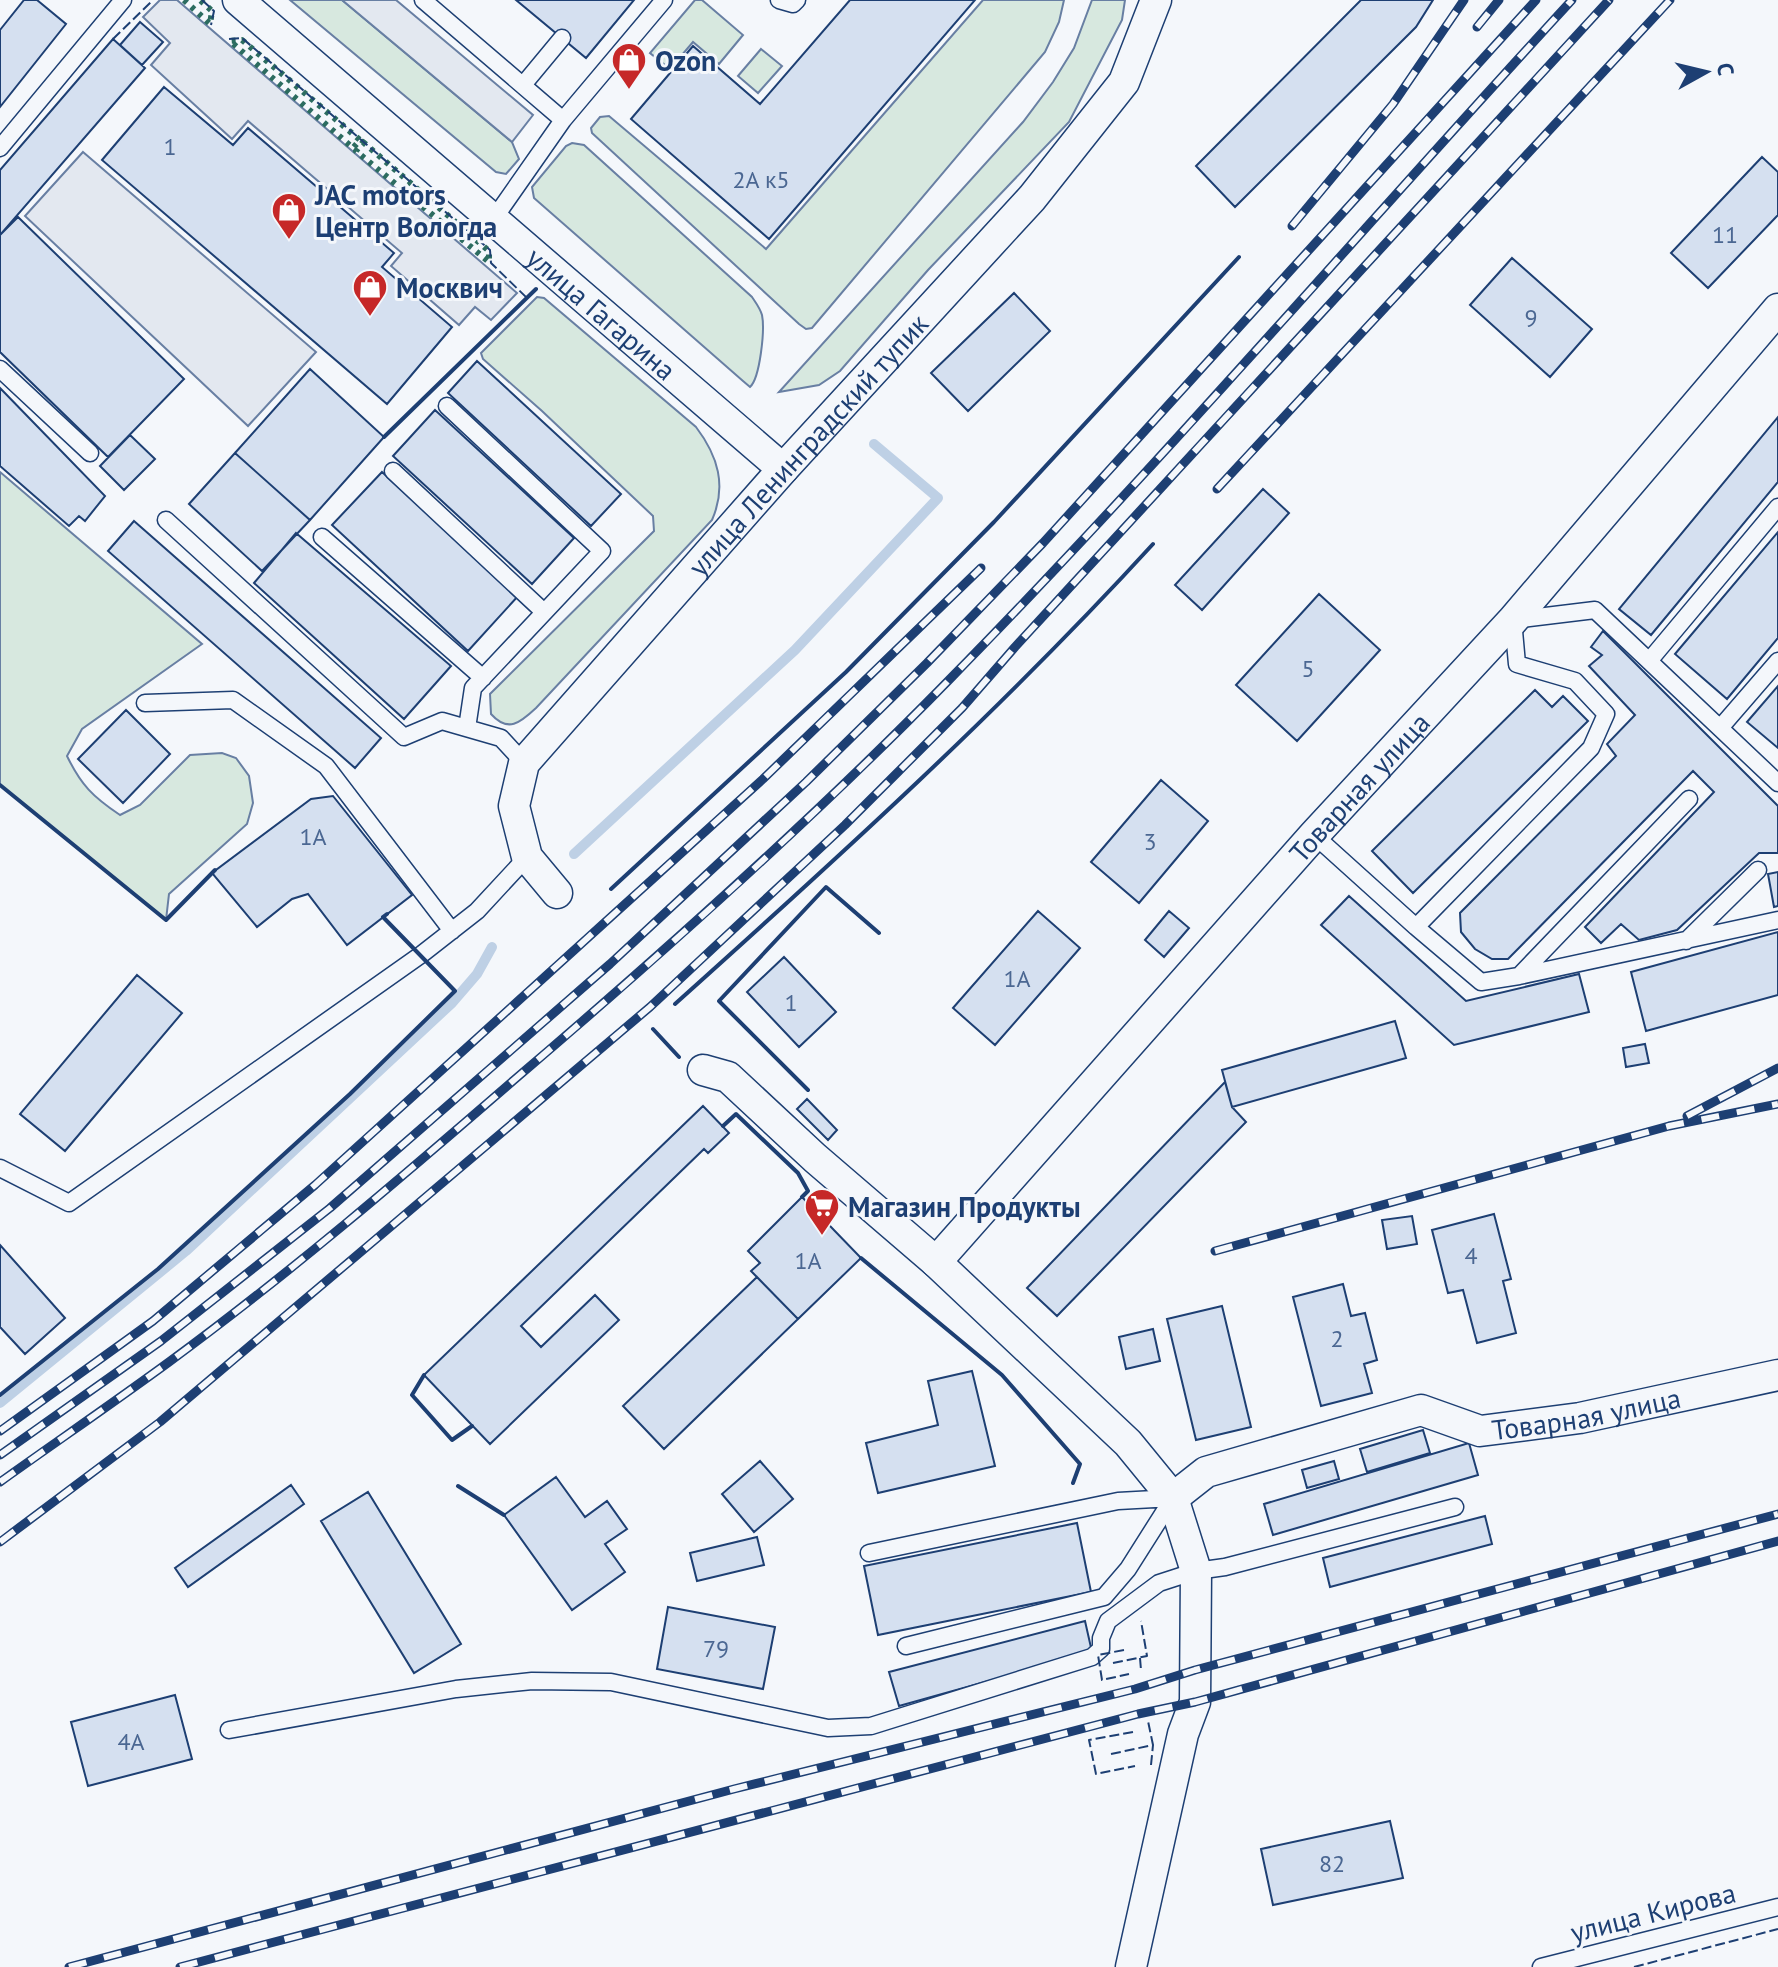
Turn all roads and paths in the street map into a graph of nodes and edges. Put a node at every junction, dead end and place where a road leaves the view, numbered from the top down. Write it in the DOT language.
graph roads {
  1 [pos="123,0"];
  2 [pos="238,0"];
  3 [pos="423,0"];
  4 [pos="664,0"];
  5 [pos="779,0"];
  6 [pos="797,0"];
  7 [pos="1152,3"];
  8 [pos="562,38"];
  9 [pos="523,85"];
  10 [pos="563,120"];
  11 [pos="0,148"];
  12 [pos="493,220"];
  13 [pos="1778,309"];
  14 [pos="0,369"];
  15 [pos="447,406"];
  16 [pos="90,453"];
  17 [pos="783,469"];
  18 [pos="393,471"];
  19 [pos="1778,507"];
  20 [pos="166,520"];
  21 [pos="322,537"];
  22 [pos="544,612"];
  23 [pos="1513,620"];
  24 [pos="1649,661"];
  25 [pos="1778,661"];
  26 [pos="483,678"];
  27 [pos="145,703"];
  28 [pos="467,728"];
  29 [pos="1720,728"];
  30 [pos="524,763"];
  31 [pos="1778,783"];
  32 [pos="1689,799"];
  33 [pos="1314,835"];
  34 [pos="527,857"];
  35 [pos="1758,870"];
  36 [pos="557,893"];
  37 [pos="1778,920"];
  38 [pos="1416,927"];
  39 [pos="452,931"];
  40 [pos="1685,942"];
  41 [pos="1519,976"];
  42 [pos="703,1070"];
  43 [pos="0,1168"];
  44 [pos="936,1262"];
  45 [pos="1778,1375"];
  46 [pos="1173,1498"];
  47 [pos="1455,1507"];
  48 [pos="869,1553"];
  49 [pos="1196,1571"];
  50 [pos="906,1646"];
  51 [pos="229,1730"];
  52 [pos="1778,1907"];
  53 [pos="1131,1967"];
  54 [pos="1541,1967"];
  1 -- 11 [label="lane"];
  2 -- 12 [label="street, улица Гагарина"];
  3 -- 9 [label="lane"];
  4 -- 10 [label="lane"];
  5 -- 6 [label="lane"];
  7 -- 17 [label="street, улица Ленинградский тупик"];
  8 -- 9 [label="lane"];
  9 -- 10 [label="lane"];
  10 -- 12 [label="lane"];
  12 -- 17 [label="street, улица Гагарина"];
  13 -- 23 [label="street, Товарная улица"];
  14 -- 16 [label="lane"];
  15 -- 22 [label="lane"];
  17 -- 30 [label="street, улица Ленинградский тупик"];
  18 -- 22 [label="lane"];
  19 -- 24 [label="lane"];
  20 -- 28 [label="lane"];
  21 -- 26 [label="lane"];
  22 -- 26 [label="lane"];
  23 -- 24 [label="lane"];
  23 -- 33 [label="street, Товарная улица"];
  23 -- 38 [label="lane"];
  24 -- 29 [label="lane"];
  25 -- 29 [label="lane"];
  26 -- 28 [label="lane"];
  27 -- 39 [label="lane"];
  28 -- 30 [label="lane"];
  29 -- 31 [label="lane"];
  30 -- 34 [label="street, улица Ленинградский тупик"];
  32 -- 41 [label="lane"];
  33 -- 38 [label="lane"];
  33 -- 44 [label="street, Товарная улица"];
  34 -- 36 [label="street, улица Ленинградский тупик"];
  34 -- 39 [label="lane"];
  35 -- 40 [label="lane"];
  37 -- 40 [label="lane"];
  38 -- 41 [label="lane"];
  39 -- 43 [label="lane"];
  40 -- 41 [label="lane"];
  42 -- 44 [label="street"];
  44 -- 46 [label="street"];
  45 -- 46 [label="street, Товарная улица"];
  46 -- 48 [label="lane"];
  46 -- 49 [label="street"];
  46 -- 50 [label="lane"];
  47 -- 49 [label="lane"];
  49 -- 51 [label="lane"];
  49 -- 53 [label="street"];
  52 -- 54 [label="lane, улица Кирова"];
}
